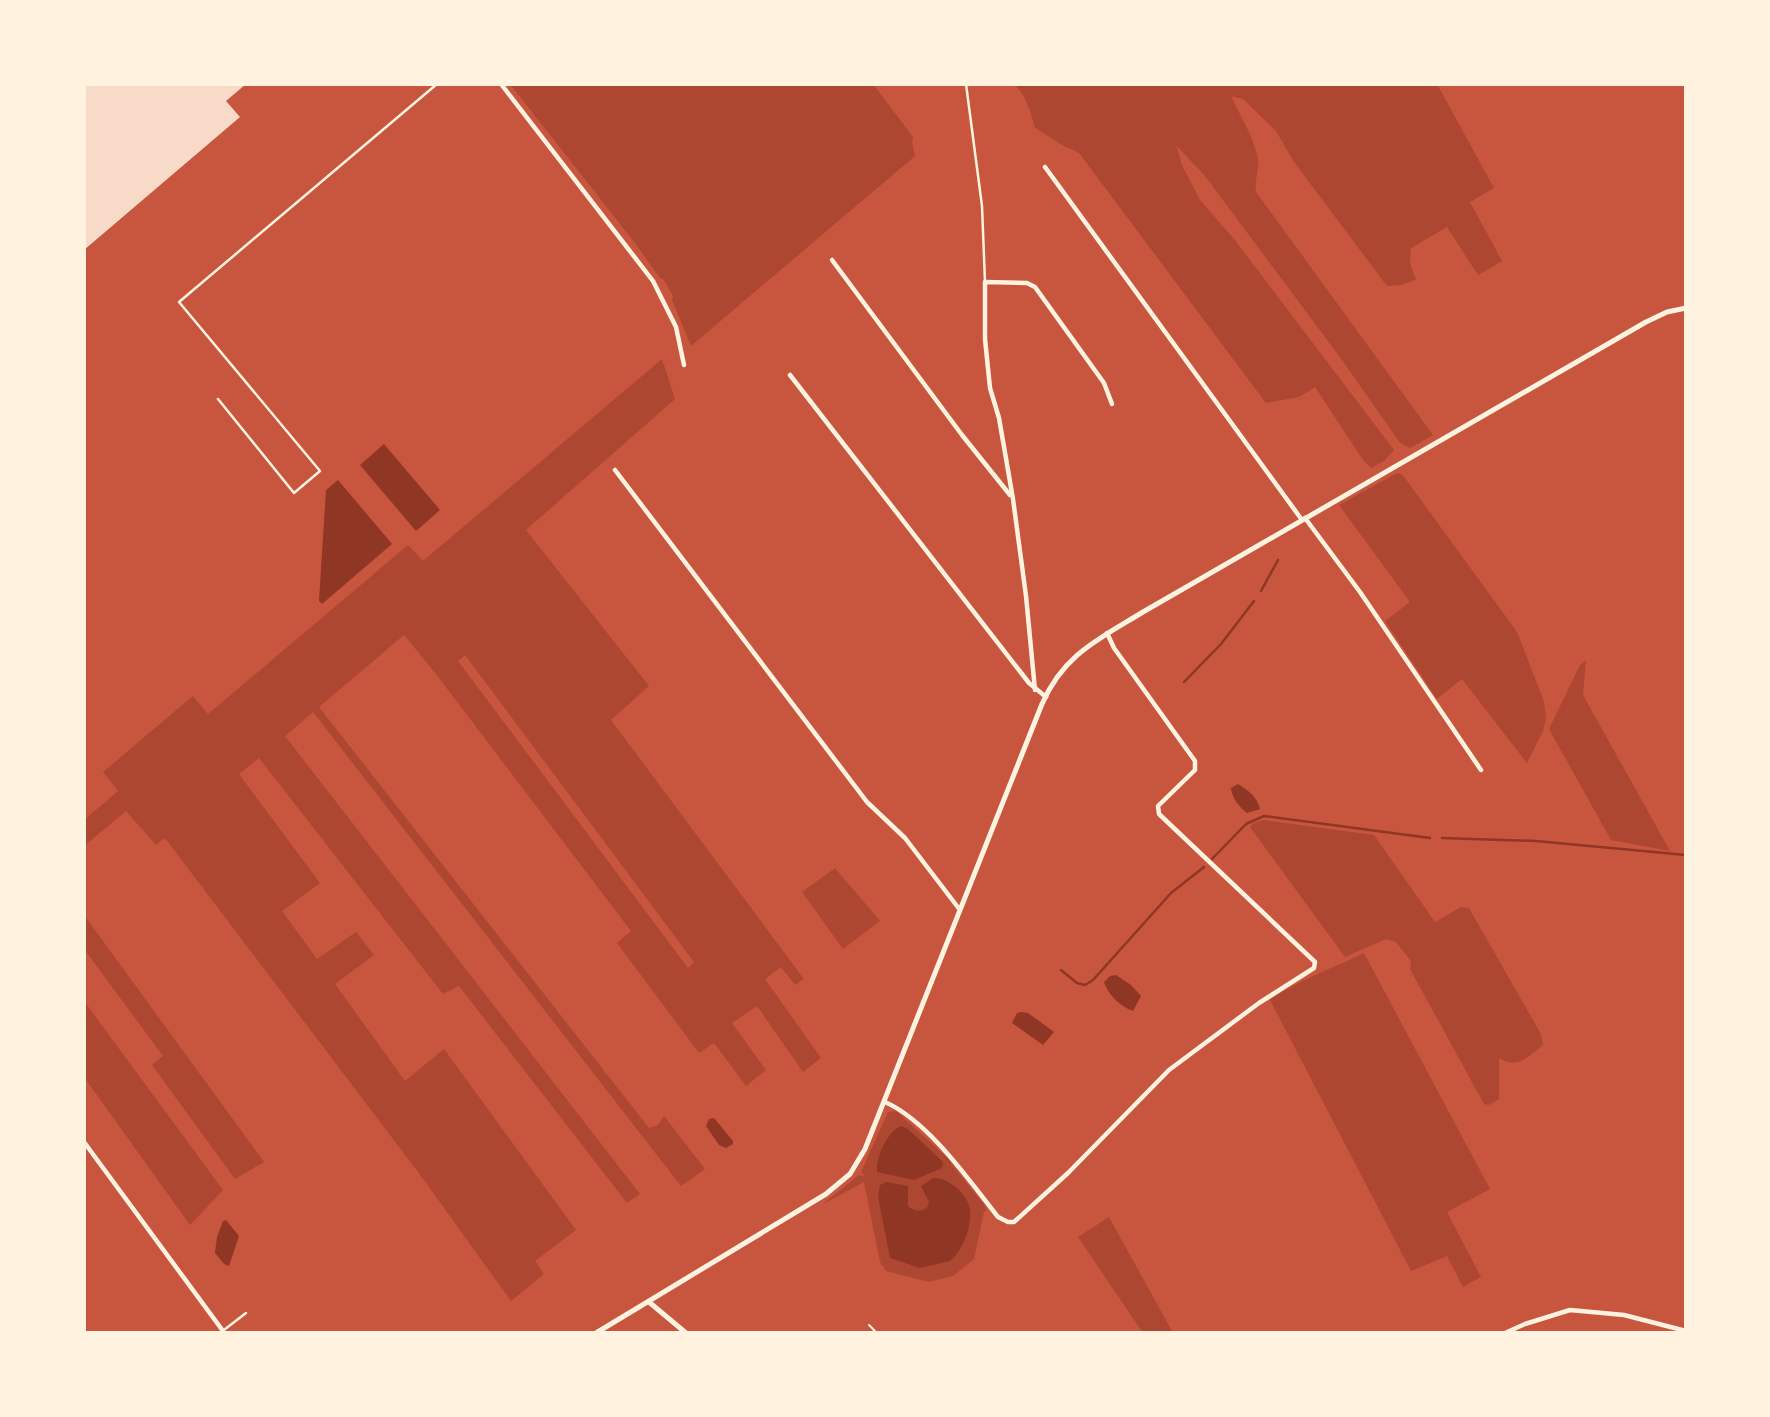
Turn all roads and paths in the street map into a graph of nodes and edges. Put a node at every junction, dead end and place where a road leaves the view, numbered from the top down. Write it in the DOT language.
graph roads {
  1 [pos="437,84"];
  2 [pos="501,84"];
  3 [pos="965,84"];
  4 [pos="1045,167"];
  5 [pos="832,260"];
  6 [pos="985,282"];
  7 [pos="1686,308"];
  8 [pos="684,365"];
  9 [pos="790,376"];
  10 [pos="218,399"];
  11 [pos="1112,404"];
  12 [pos="615,470"];
  13 [pos="1013,499"];
  14 [pos="1304,519"];
  15 [pos="1107,634"];
  16 [pos="1035,690"];
  17 [pos="1045,697"];
  18 [pos="1482,770"];
  19 [pos="960,910"];
  20 [pos="885,1102"];
  21 [pos="84,1142"];
  22 [pos="649,1302"];
  23 [pos="246,1313"];
  24 [pos="869,1325"];
  25 [pos="875,1331"];
  26 [pos="1686,1331"];
  27 [pos="222,1332"];
  28 [pos="596,1333"];
  29 [pos="686,1333"];
  30 [pos="1505,1333"];
  1 -- 10 [label="lane"];
  2 -- 8 [label="street"];
  3 -- 6 [label="lane"];
  4 -- 14 [label="street"];
  5 -- 13 [label="street"];
  6 -- 11 [label="street"];
  6 -- 13 [label="street"];
  7 -- 14 [label="street"];
  9 -- 16 [label="street"];
  12 -- 19 [label="street"];
  13 -- 16 [label="street"];
  14 -- 15 [label="street"];
  14 -- 18 [label="street"];
  15 -- 17 [label="street"];
  15 -- 20 [label="street"];
  16 -- 17 [label="street"];
  17 -- 19 [label="street"];
  19 -- 20 [label="street"];
  20 -- 22 [label="street"];
  21 -- 27 [label="street"];
  22 -- 28 [label="street"];
  22 -- 29 [label="street"];
  23 -- 27 [label="lane"];
  24 -- 25 [label="path"];
  26 -- 30 [label="street"];
}
